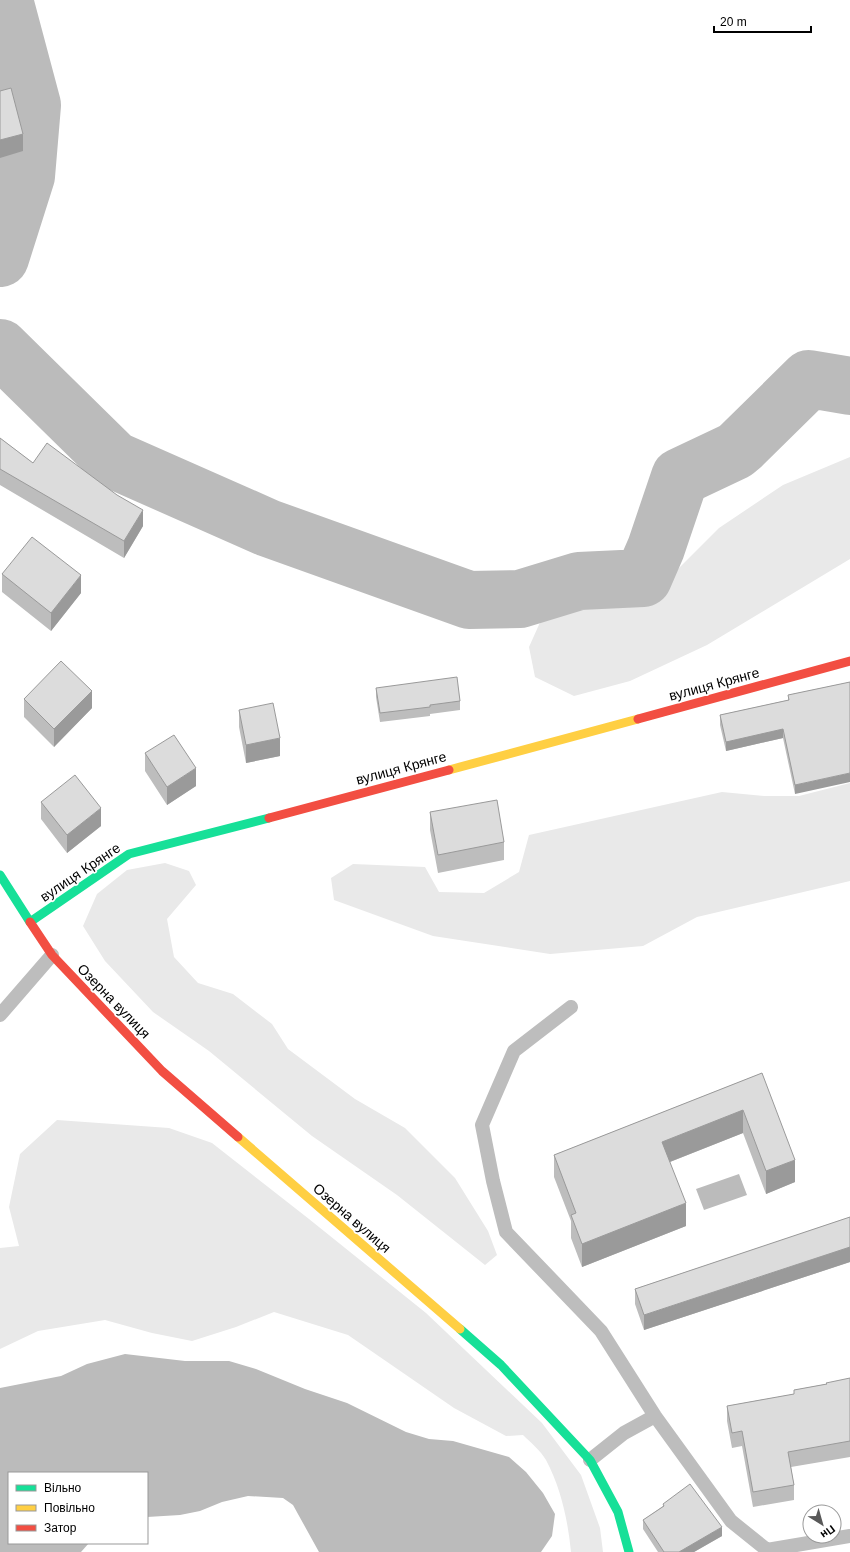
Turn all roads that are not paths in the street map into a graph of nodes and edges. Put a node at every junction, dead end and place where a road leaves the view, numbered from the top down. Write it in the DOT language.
graph roads {
  1 [pos="850,661"];
  2 [pos="0,875"];
  3 [pos="30,922"];
  4 [pos="52,955"];
  5 [pos="571,1006"];
  6 [pos="0,1015"];
  7 [pos="655,1416"];
  8 [pos="590,1460"];
  9 [pos="850,1536"];
  10 [pos="768,1551"];
  11 [pos="629,1552"];
  1 -- 3 [label="street, вулиця Крянге"];
  2 -- 3 [label="street"];
  3 -- 4 [label="street, Озерна вулиця"];
  4 -- 6 [label="lane"];
  4 -- 8 [label="street, Озерна вулиця"];
  5 -- 7 [label="lane"];
  7 -- 8 [label="lane"];
  7 -- 10 [label="lane"];
  8 -- 11 [label="street, Озерна вулиця"];
  9 -- 10 [label="lane"];
}
